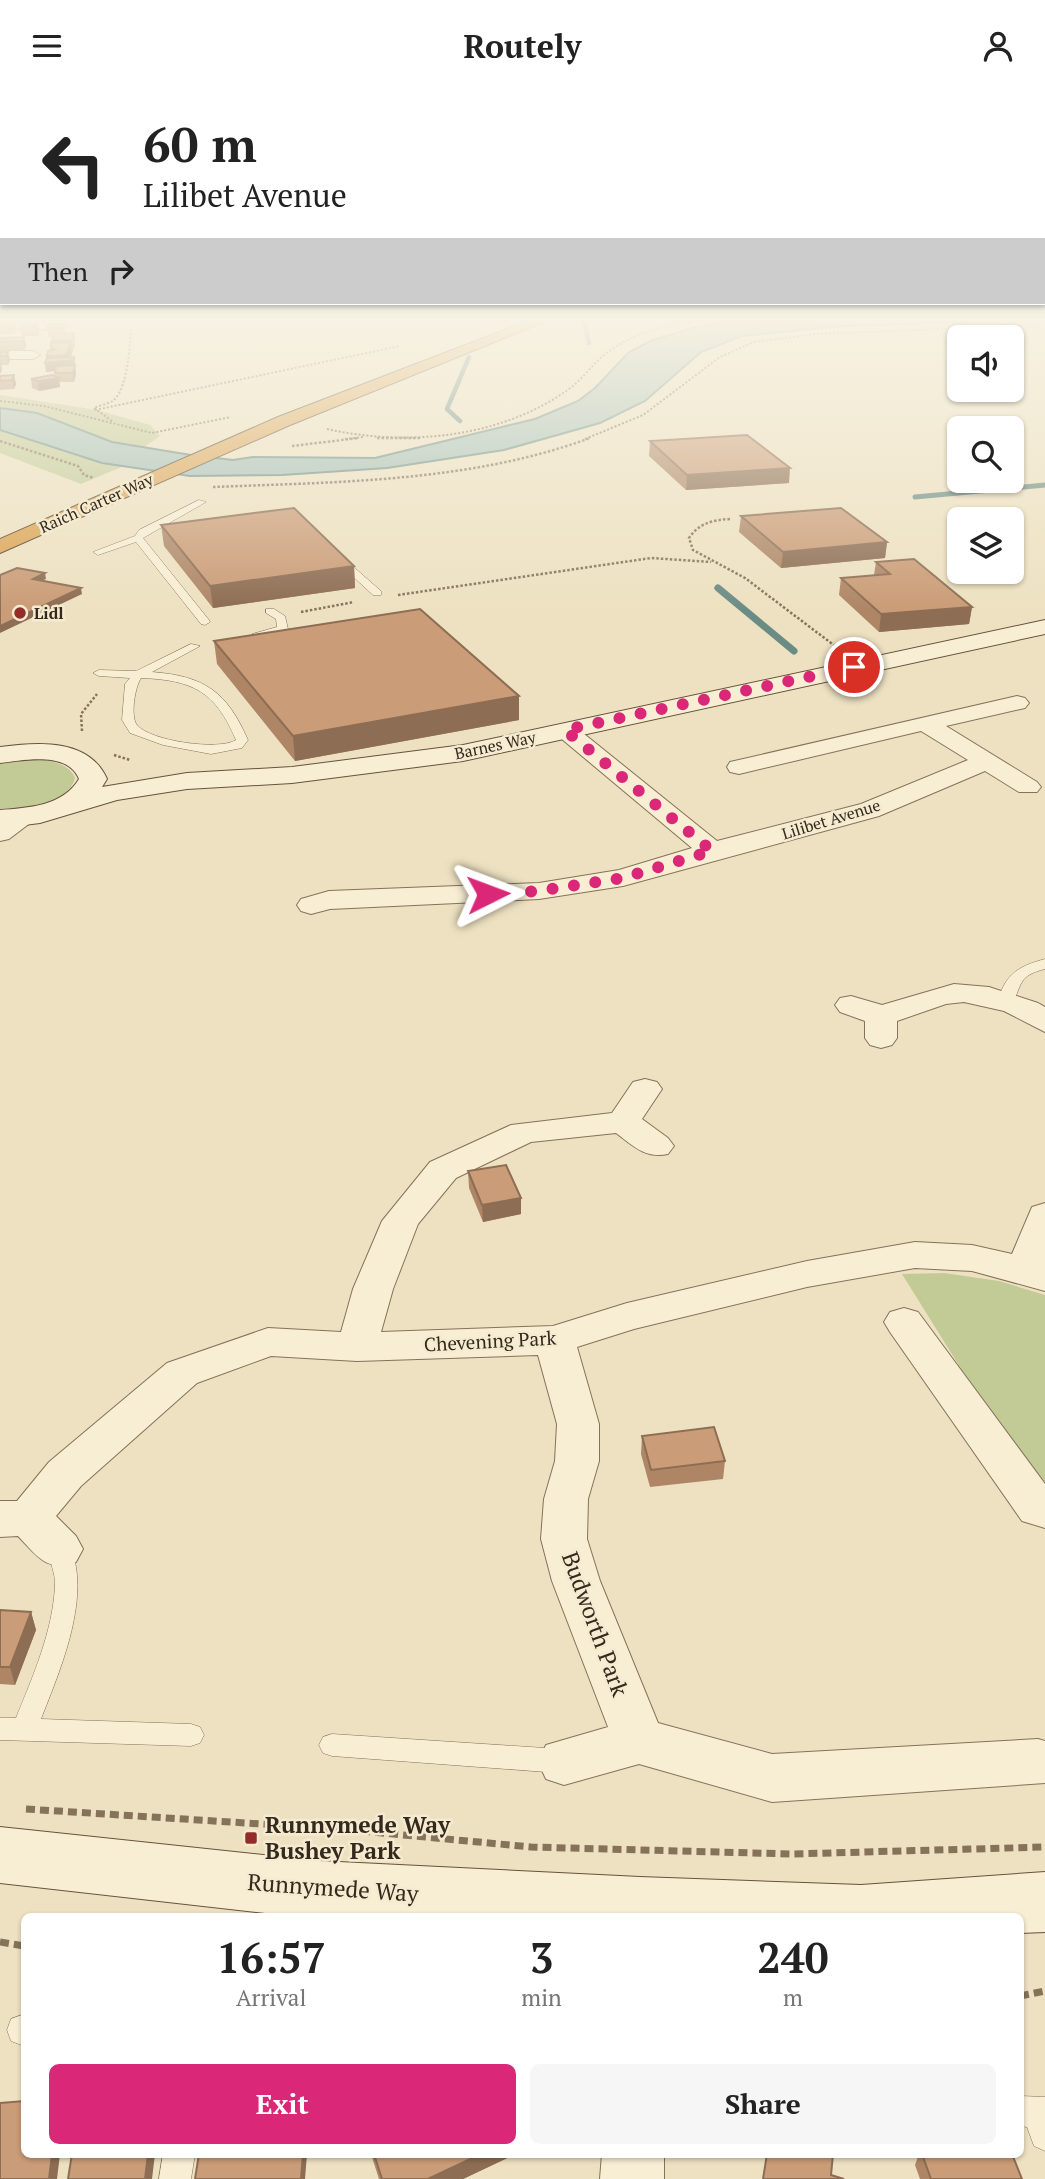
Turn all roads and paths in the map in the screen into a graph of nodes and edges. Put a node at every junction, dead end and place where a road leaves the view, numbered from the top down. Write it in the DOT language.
graph roads {
  1 [pos="85,416"];
  2 [pos="104,416"];
  3 [pos="222,416"];
  4 [pos="225,416"];
  5 [pos="253,416"];
  6 [pos="297,416"];
  7 [pos="511,416"];
  8 [pos="640,416"];
  9 [pos="235,423"];
  10 [pos="115,424"];
  11 [pos="325,429"];
  12 [pos="378,436"];
  13 [pos="0,441"];
  14 [pos="288,447"];
  15 [pos="105,482"];
  16 [pos="201,487"];
  17 [pos="202,502"];
  18 [pos="730,519"];
  19 [pos="0,533"];
  20 [pos="138,538"];
  21 [pos="0,547"];
  22 [pos="98,552"];
  23 [pos="333,554"];
  24 [pos="711,562"];
  25 [pos="382,595"];
  26 [pos="363,600"];
  27 [pos="270,611"];
  28 [pos="281,618"];
  29 [pos="205,622"];
  30 [pos="1045,627"];
  31 [pos="242,639"];
  32 [pos="195,646"];
  33 [pos="895,658"];
  34 [pos="99,673"];
  35 [pos="115,674"];
  36 [pos="137,675"];
  37 [pos="1017,703"];
  38 [pos="925,723"];
  39 [pos="565,730"];
  40 [pos="89,738"];
  41 [pos="0,755"];
  42 [pos="130,760"];
  43 [pos="99,761"];
  44 [pos="986,763"];
  45 [pos="739,767"];
  46 [pos="187,781"];
  47 [pos="1027,787"];
  48 [pos="68,804"];
  49 [pos="12,818"];
  50 [pos="0,833"];
  51 [pos="712,851"];
  52 [pos="311,905"];
  53 [pos="1045,964"];
  54 [pos="1006,1001"];
  55 [pos="851,1005"];
  56 [pos="1045,1022"];
  57 [pos="645,1089"];
  58 [pos="623,1122"];
  59 [pos="656,1146"];
  60 [pos="1045,1215"];
  61 [pos="1035,1274"];
  62 [pos="904,1322"];
  63 [pos="554,1341"];
  64 [pos="357,1347"];
  65 [pos="1045,1510"];
  66 [pos="30,1529"];
  67 [pos="12,1730"];
  68 [pos="191,1735"];
  69 [pos="639,1741"];
  70 [pos="332,1745"];
  71 [pos="564,1762"];
  72 [pos="1038,1762"];
  73 [pos="7,1831"];
  74 [pos="1045,1847"];
  75 [pos="1045,1902"];
  76 [pos="639,1912"];
  77 [pos="713,1913"];
  78 [pos="889,1913"];
  79 [pos="0,1942"];
  80 [pos="21,1946"];
  81 [pos="1045,1990"];
  82 [pos="1024,1995"];
  83 [pos="178,2158"];
  84 [pos="633,2158"];
  85 [pos="175,2179"];
  86 [pos="632,2179"];
  1 -- 10 [label="path"];
  2 -- 10 [label="path"];
  3 -- 10 [label="path"];
  4 -- 9 [label="path"];
  5 -- 9 [label="highway, Raich Carter Way"];
  6 -- 21 [label="highway, Raich Carter Way"];
  7 -- 12 [label="path"];
  8 -- 16 [label="path"];
  9 -- 15 [label="highway, Raich Carter Way"];
  11 -- 12 [label="path"];
  12 -- 14 [label="path"];
  13 -- 15 [label="path"];
  15 -- 19 [label="highway, Raich Carter Way"];
  17 -- 20 [label="lane"];
  18 -- 24 [label="path"];
  20 -- 22 [label="lane"];
  20 -- 29 [label="lane"];
  23 -- 25 [label="lane"];
  24 -- 25 [label="path"];
  24 -- 33 [label="path"];
  26 -- 28 [label="path"];
  27 -- 28 [label="lane"];
  28 -- 31 [label="lane"];
  30 -- 33 [label="street, Barnes Way"];
  32 -- 36 [label="lane"];
  33 -- 39 [label="street, Barnes Way"];
  34 -- 35 [label="lane"];
  35 -- 36 [label="lane"];
  35 -- 40 [label="path"];
  36 -- 36 [label="lane"];
  37 -- 38 [label="street"];
  38 -- 44 [label="street"];
  38 -- 45 [label="street"];
  39 -- 46 [label="street, Barnes Way"];
  39 -- 51 [label="street"];
  41 -- 43 [label="street"];
  42 -- 43 [label="path"];
  43 -- 46 [label="street, Barnes Way"];
  43 -- 48 [label="street"];
  44 -- 47 [label="street"];
  44 -- 51 [label="street, Lilibet Avenue"];
  46 -- 48 [label="street, Barnes Way"];
  48 -- 49 [label="street, Barnes Way"];
  49 -- 50 [label="street"];
  51 -- 52 [label="street, Lilibet Avenue"];
  53 -- 54 [label="lane"];
  54 -- 55 [label="street"];
  54 -- 56 [label="street"];
  57 -- 58 [label="street"];
  58 -- 59 [label="street"];
  58 -- 64 [label="street"];
  60 -- 61 [label="street"];
  61 -- 63 [label="street, Chevening Park"];
  62 -- 65 [label="street"];
  63 -- 64 [label="street, Chevening Park"];
  63 -- 69 [label="street, Budworth Park"];
  64 -- 66 [label="street, Chevening Park"];
  66 -- 67 [label="lane"];
  67 -- 68 [label="lane"];
  69 -- 71 [label="street"];
  69 -- 72 [label="street"];
  70 -- 71 [label="lane"];
  73 -- 74 [label="path"];
  73 -- 76 [label="street, Runnymede Way"];
  75 -- 78 [label="street, Runnymede Way"];
  76 -- 77 [label="street, Runnymede Way"];
  79 -- 80 [label="path"];
  81 -- 82 [label="path"];
  83 -- 85 [label="lane"];
  84 -- 86 [label="street"];
}
